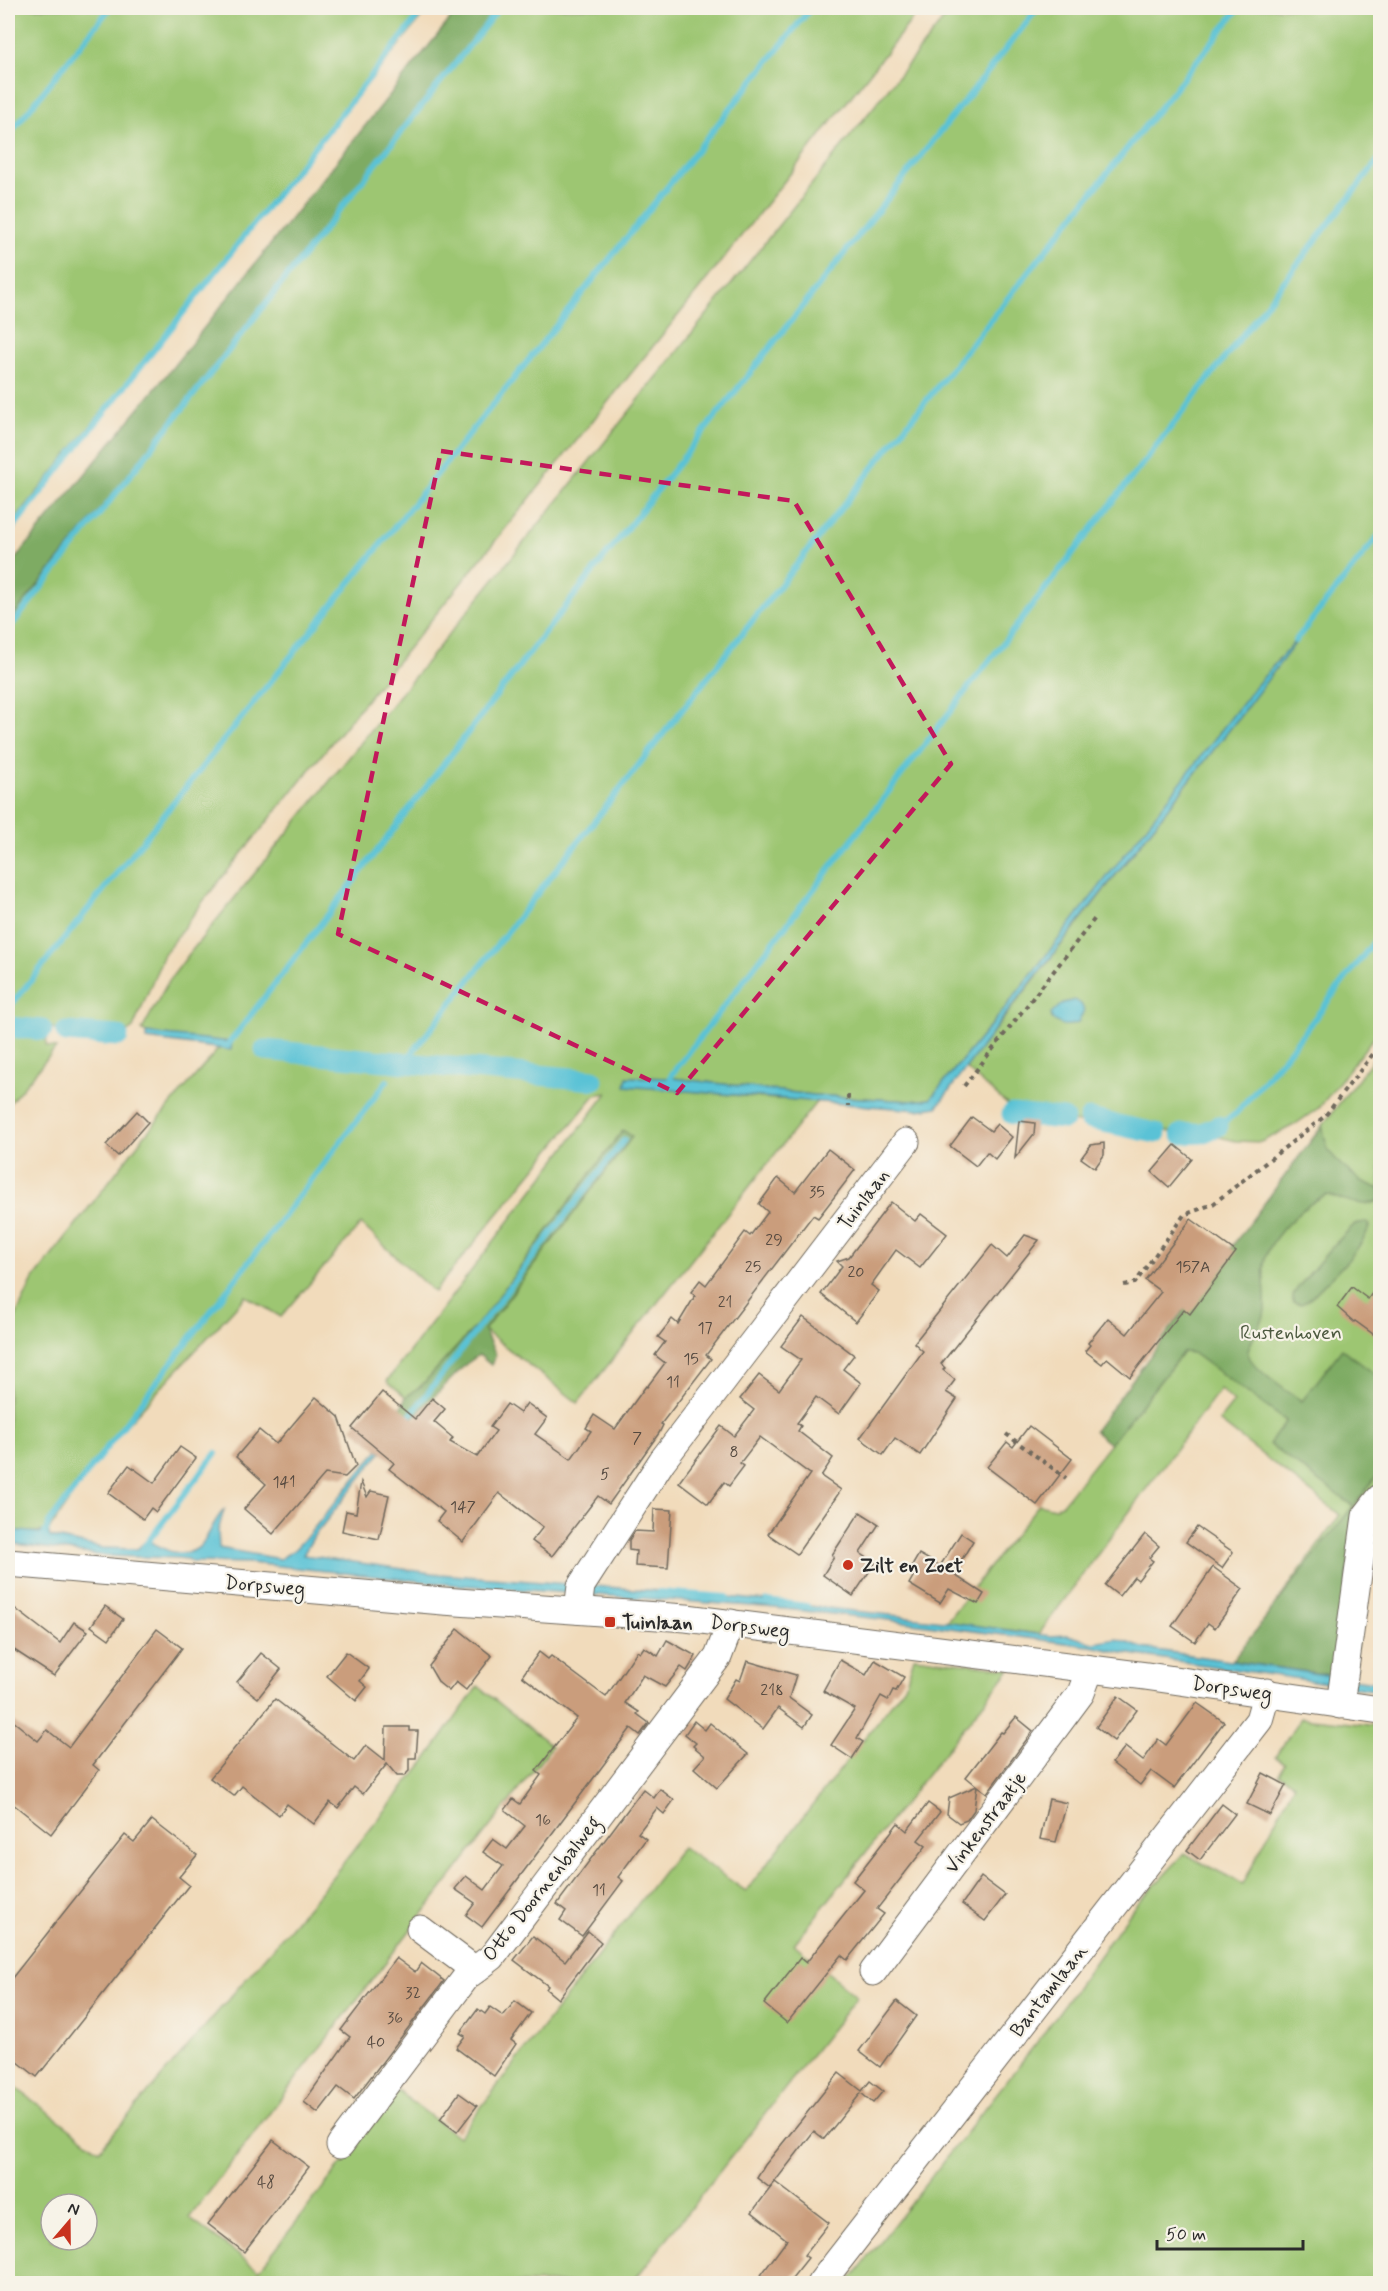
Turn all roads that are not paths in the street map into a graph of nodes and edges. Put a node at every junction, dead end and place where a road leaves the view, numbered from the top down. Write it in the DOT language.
graph roads {
  1 [pos="906,1142"];
  2 [pos="1380,1498"];
  3 [pos="8,1563"];
  4 [pos="578,1610"];
  5 [pos="730,1623"];
  6 [pos="1090,1669"];
  7 [pos="1342,1690"];
  8 [pos="1267,1692"];
  9 [pos="1380,1710"];
  10 [pos="420,1929"];
  11 [pos="475,1970"];
  12 [pos="873,1972"];
  13 [pos="340,2145"];
  14 [pos="819,2283"];
  1 -- 4 [label="street, Tuinlaan"];
  2 -- 7 [label="street"];
  3 -- 4 [label="street, Dorpsweg"];
  4 -- 5 [label="street, Dorpsweg"];
  5 -- 6 [label="street, Dorpsweg"];
  5 -- 11 [label="street, Otto Doornenbalweg"];
  6 -- 8 [label="street, Dorpsweg"];
  6 -- 12 [label="street, Vinkenstraatje"];
  7 -- 8 [label="street, Dorpsweg"];
  7 -- 9 [label="street, Dorpsweg"];
  8 -- 14 [label="street, Bantamlaan"];
  10 -- 11 [label="street"];
  11 -- 13 [label="street, Otto Doornenbalweg"];
}
